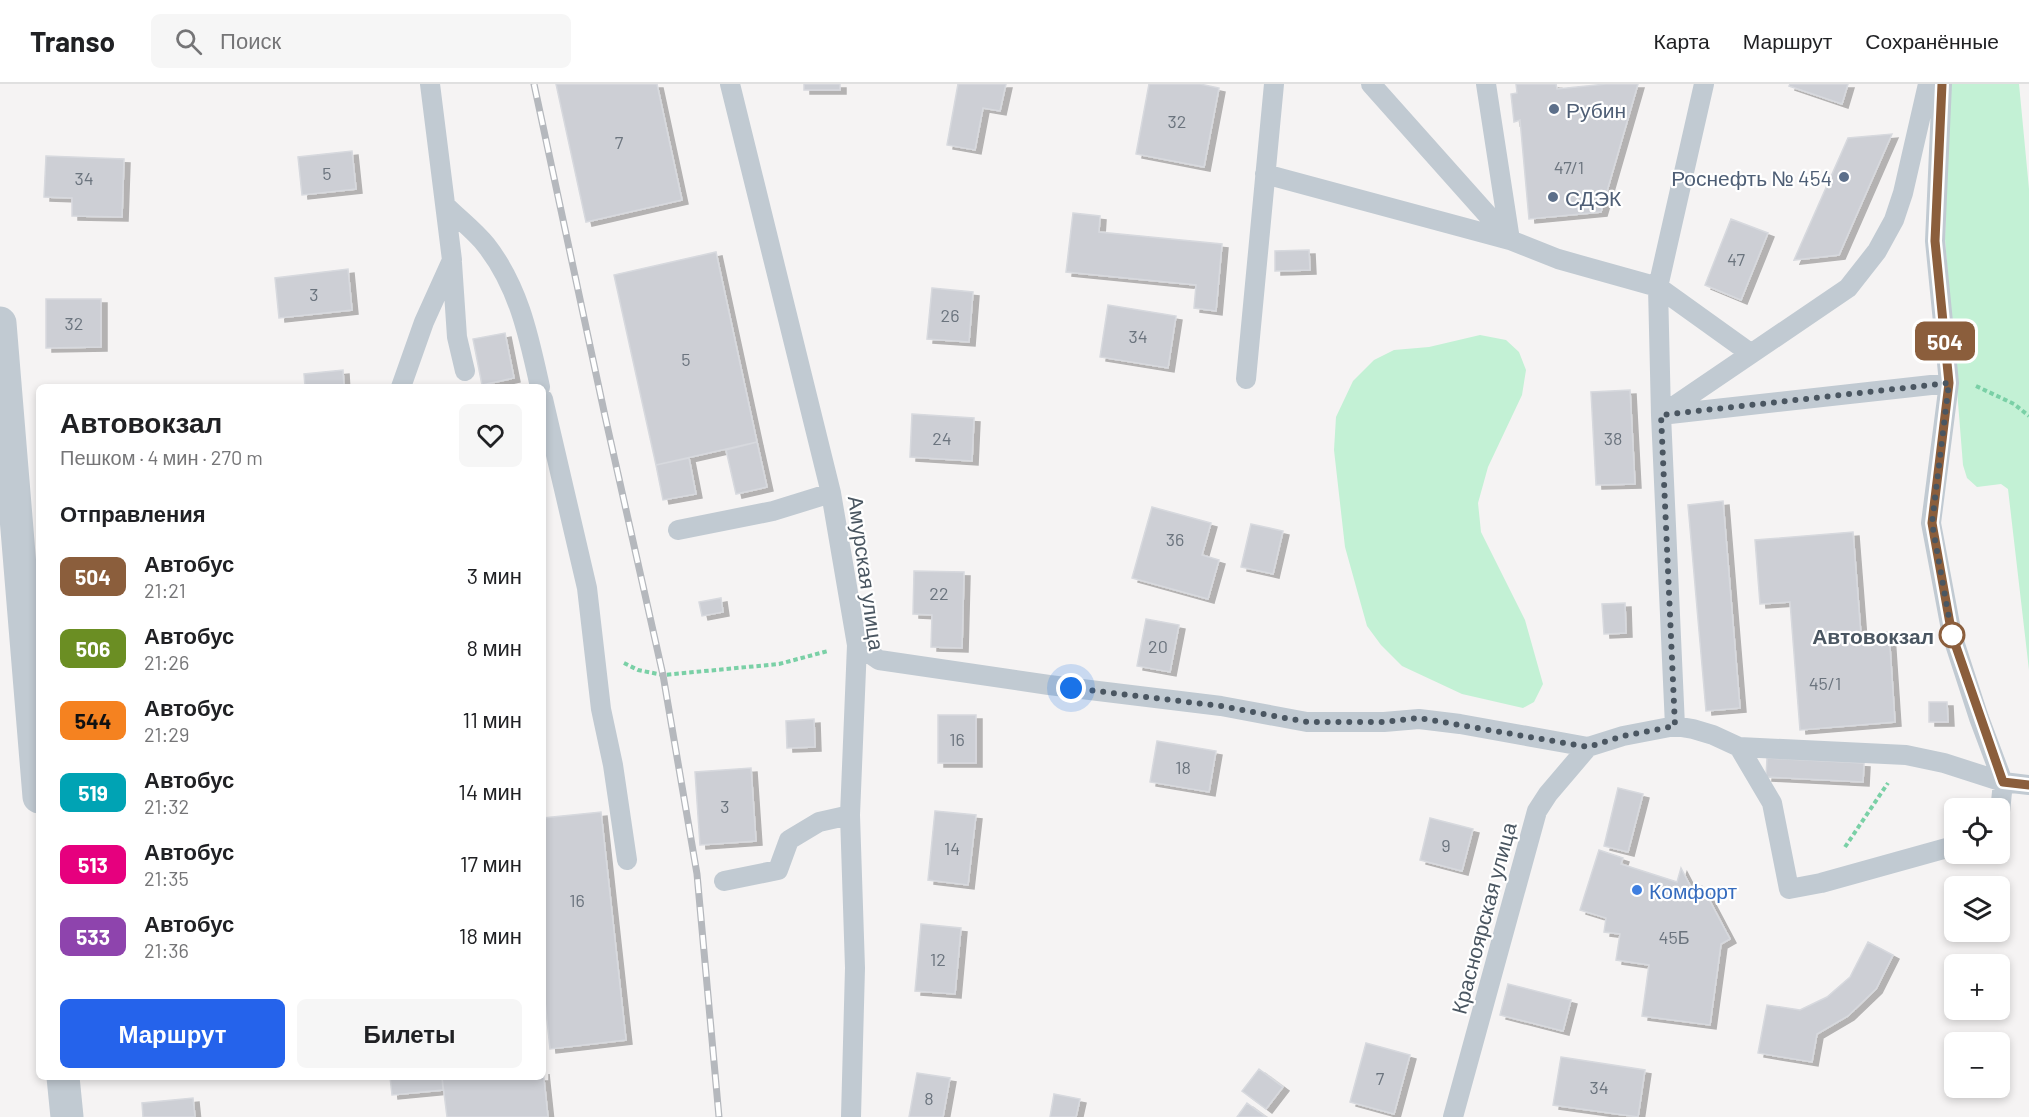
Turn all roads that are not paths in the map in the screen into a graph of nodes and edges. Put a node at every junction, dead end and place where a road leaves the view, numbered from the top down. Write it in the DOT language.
graph roads {
  1 [pos="430,84"];
  2 [pos="730,84"];
  3 [pos="1274,84"];
  4 [pos="1371,84"];
  5 [pos="1486,84"];
  6 [pos="1704,84"];
  7 [pos="1928,84"];
  8 [pos="1942,84"];
  9 [pos="1265,174"];
  10 [pos="446,206"];
  11 [pos="1510,240"];
  12 [pos="452,260"];
  13 [pos="1658,287"];
  14 [pos="0,323"];
  15 [pos="1750,353"];
  16 [pos="465,371"];
  17 [pos="1245,379"];
  18 [pos="1949,383"];
  19 [pos="402,384"];
  20 [pos="539,384"];
  21 [pos="546,412"];
  22 [pos="1661,415"];
  23 [pos="831,494"];
  24 [pos="678,531"];
  25 [pos="857,645"];
  26 [pos="1675,726"];
  27 [pos="1588,747"];
  28 [pos="1739,747"];
  29 [pos="36,761"];
  30 [pos="2003,782"];
  31 [pos="2029,785"];
  32 [pos="2001,798"];
  33 [pos="850,815"];
  34 [pos="1944,849"];
  35 [pos="627,860"];
  36 [pos="724,881"];
  37 [pos="63,1080"];
  38 [pos="67,1117"];
  39 [pos="851,1117"];
  40 [pos="1454,1117"];
  1 -- 10 [label="lane"];
  2 -- 23 [label="lane, Амурская улица"];
  3 -- 9 [label="lane"];
  4 -- 11 [label="lane"];
  5 -- 11 [label="lane"];
  6 -- 13 [label="lane"];
  7 -- 15 [label="lane"];
  8 -- 18 [label="lane"];
  9 -- 11 [label="lane"];
  9 -- 17 [label="lane"];
  10 -- 12 [label="lane"];
  10 -- 20 [label="lane"];
  11 -- 13 [label="lane"];
  12 -- 16 [label="lane"];
  12 -- 19 [label="lane"];
  13 -- 15 [label="lane"];
  13 -- 22 [label="lane"];
  14 -- 29 [label="street"];
  15 -- 22 [label="lane"];
  18 -- 22 [label="lane"];
  18 -- 30 [label="lane"];
  21 -- 35 [label="lane"];
  22 -- 26 [label="lane"];
  23 -- 24 [label="lane"];
  23 -- 25 [label="lane, Амурская улица"];
  25 -- 27 [label="lane"];
  25 -- 33 [label="lane, Амурская улица"];
  26 -- 27 [label="lane"];
  26 -- 28 [label="lane"];
  27 -- 40 [label="lane, Красноярская улица"];
  28 -- 30 [label="lane"];
  28 -- 34 [label="lane"];
  30 -- 31 [label="lane"];
  30 -- 32 [label="lane"];
  33 -- 36 [label="lane"];
  33 -- 39 [label="lane, Амурская улица"];
  37 -- 38 [label="street"];
}
